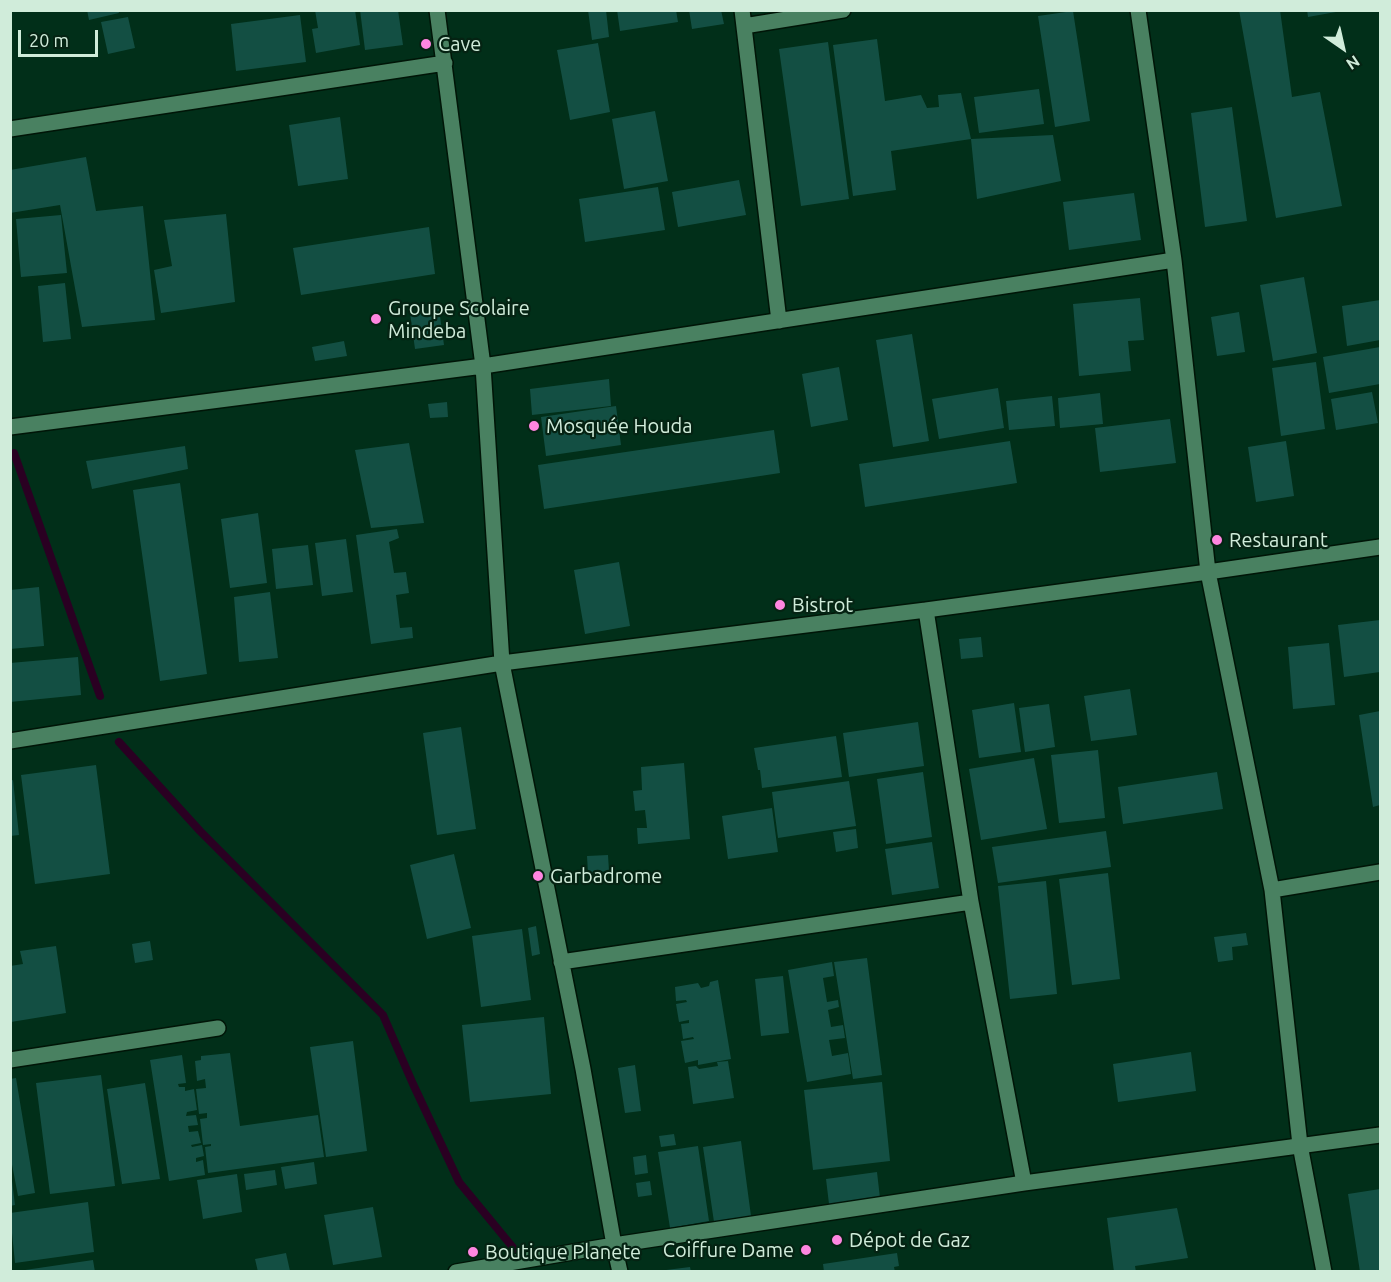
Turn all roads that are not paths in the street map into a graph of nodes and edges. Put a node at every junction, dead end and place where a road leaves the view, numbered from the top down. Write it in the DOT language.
graph roads {
  1 [pos="437,10"];
  2 [pos="843,10"];
  3 [pos="1138,10"];
  4 [pos="743,18"];
  5 [pos="445,63"];
  6 [pos="10,129"];
  7 [pos="1174,260"];
  8 [pos="779,321"];
  9 [pos="483,366"];
  10 [pos="10,427"];
  11 [pos="1380,547"];
  12 [pos="1208,572"];
  13 [pos="926,610"];
  14 [pos="502,663"];
  15 [pos="10,741"];
  16 [pos="1380,872"];
  17 [pos="1272,890"];
  18 [pos="971,902"];
  19 [pos="561,962"];
  20 [pos="218,1028"];
  21 [pos="10,1060"];
  22 [pos="1380,1135"];
  23 [pos="1300,1145"];
  24 [pos="1024,1183"];
  25 [pos="614,1245"];
  26 [pos="456,1272"];
  27 [pos="620,1272"];
  28 [pos="1324,1272"];
  1 -- 5 [label="street"];
  2 -- 4 [label="street"];
  3 -- 7 [label="street"];
  4 -- 8 [label="street"];
  5 -- 6 [label="street"];
  5 -- 9 [label="street"];
  7 -- 8 [label="street"];
  7 -- 12 [label="street"];
  8 -- 9 [label="street"];
  9 -- 10 [label="street"];
  9 -- 14 [label="street"];
  11 -- 12 [label="street"];
  12 -- 13 [label="street"];
  12 -- 17 [label="street"];
  13 -- 14 [label="street"];
  13 -- 18 [label="street"];
  14 -- 15 [label="street"];
  14 -- 19 [label="street"];
  16 -- 17 [label="street"];
  17 -- 23 [label="street"];
  18 -- 19 [label="street"];
  18 -- 24 [label="street"];
  19 -- 25 [label="street"];
  20 -- 21 [label="street"];
  22 -- 23 [label="street"];
  23 -- 24 [label="street"];
  23 -- 28 [label="street"];
  24 -- 25 [label="street"];
  25 -- 26 [label="street"];
  25 -- 27 [label="street"];
}
